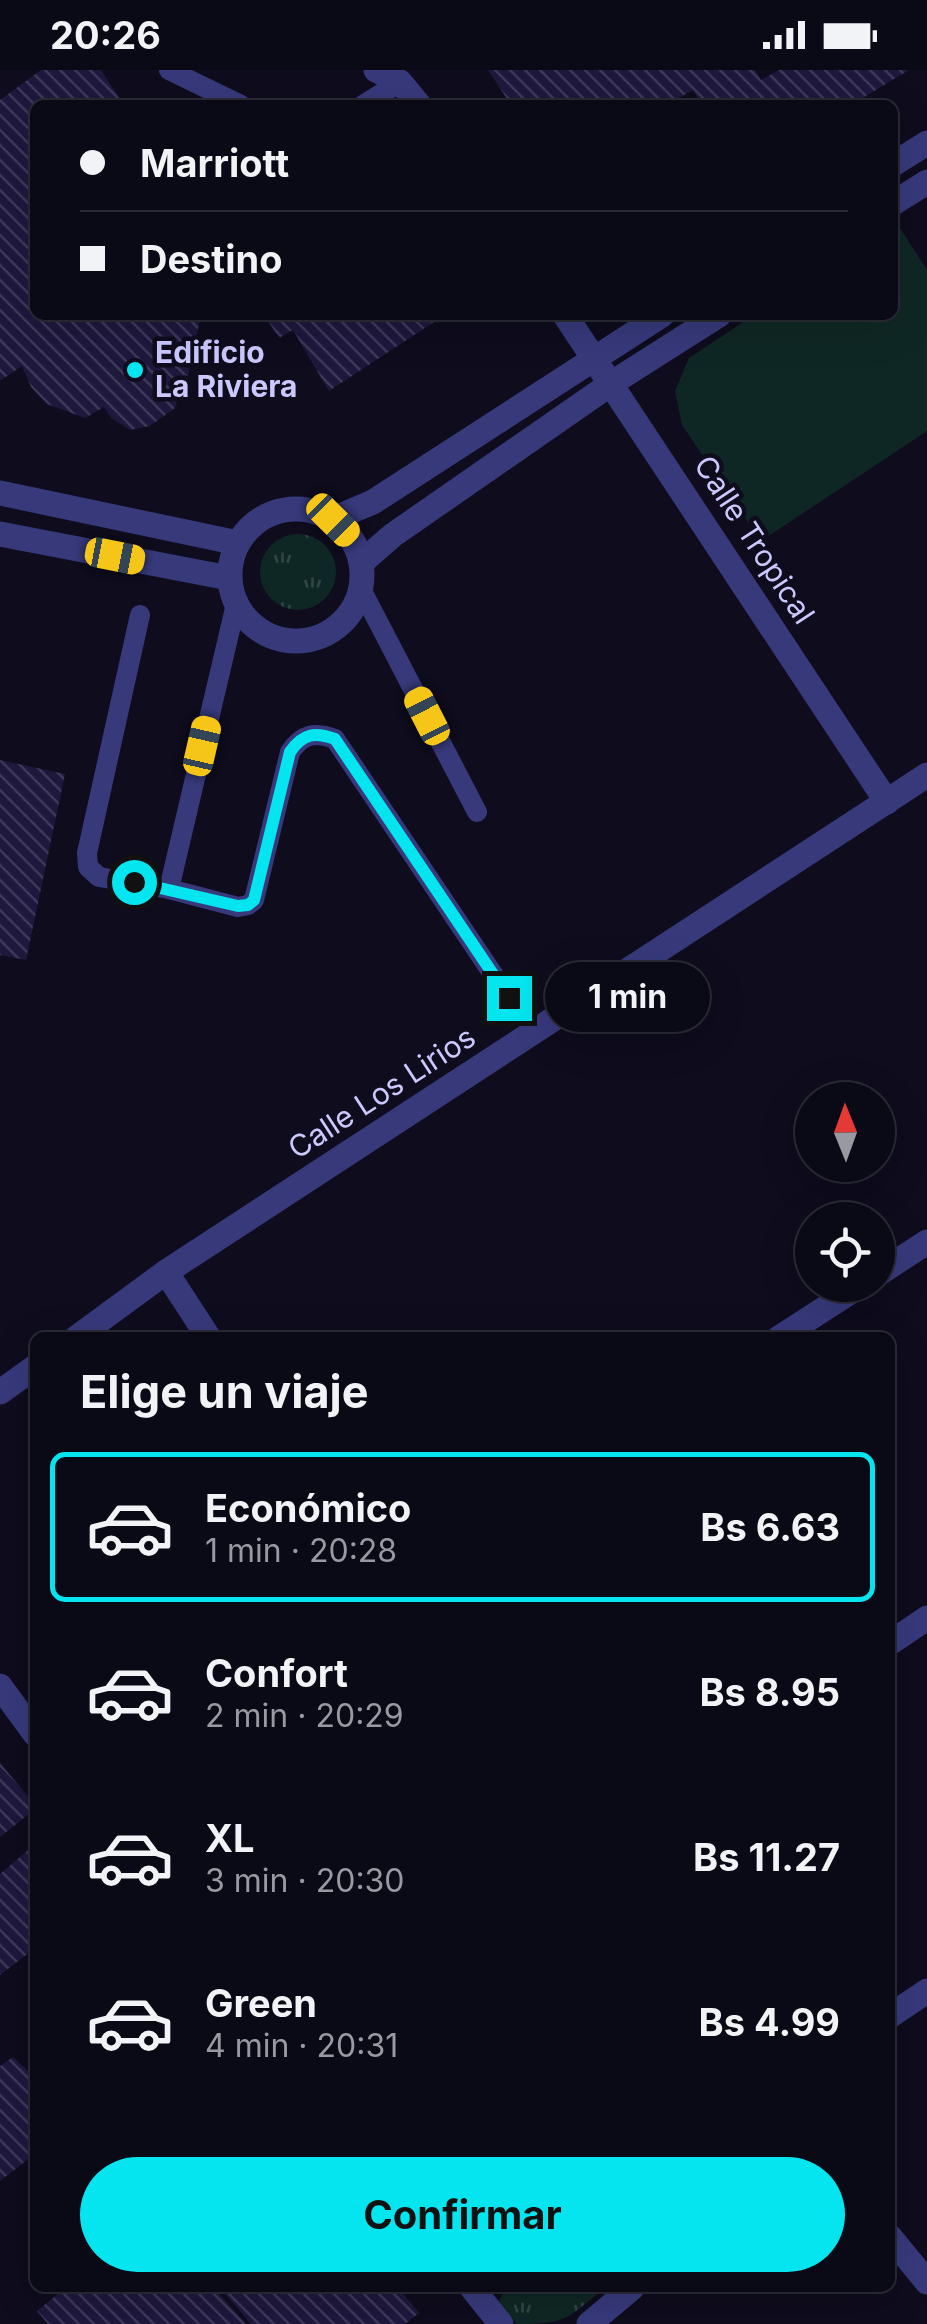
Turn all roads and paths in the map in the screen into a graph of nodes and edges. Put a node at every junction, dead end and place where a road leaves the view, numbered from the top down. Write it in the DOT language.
graph roads {
  1 [pos="170,70"];
  2 [pos="376,70"];
  3 [pos="400,82"];
  4 [pos="230,100"];
  5 [pos="371,100"];
  6 [pos="415,100"];
  7 [pos="927,142"];
  8 [pos="898,161"];
  9 [pos="927,182"];
  10 [pos="898,200"];
  11 [pos="569,320"];
  12 [pos="654,320"];
  13 [pos="711,320"];
  14 [pos="596,358"];
  15 [pos="612,383"];
  16 [pos="0,493"];
  17 [pos="333,520"];
  18 [pos="0,534"];
  19 [pos="238,543"];
  20 [pos="362,562"];
  21 [pos="230,578"];
  22 [pos="361,590"];
  23 [pos="236,604"];
  24 [pos="140,615"];
  25 [pos="927,774"];
  26 [pos="887,802"];
  27 [pos="477,812"];
  28 [pos="169,888"];
  29 [pos="509,998"];
  30 [pos="927,1242"];
  31 [pos="895,1263"];
  32 [pos="166,1272"];
  33 [pos="834,1302"];
  34 [pos="84,1332"];
  35 [pos="205,1332"];
  36 [pos="788,1332"];
  37 [pos="30,1371"];
  38 [pos="0,1392"];
  39 [pos="927,1618"];
  40 [pos="895,1639"];
  41 [pos="0,1686"];
  42 [pos="30,1727"];
  43 [pos="927,1992"];
  44 [pos="895,2013"];
  45 [pos="895,2243"];
  46 [pos="927,2282"];
  47 [pos="475,2292"];
  48 [pos="627,2292"];
  49 [pos="501,2324"];
  50 [pos="589,2324"];
  1 -- 4 [label="lane"];
  2 -- 3 [label="street"];
  3 -- 5 [label="lane"];
  3 -- 6 [label="street"];
  7 -- 8 [label="street"];
  9 -- 10 [label="street"];
  11 -- 14 [label="street, Calle Tropical"];
  12 -- 14 [label="street"];
  13 -- 15 [label="street"];
  14 -- 15 [label="street, Calle Tropical"];
  14 -- 17 [label="street"];
  15 -- 20 [label="street"];
  15 -- 26 [label="street, Calle Tropical"];
  16 -- 19 [label="street"];
  17 -- 19 [label="street"];
  17 -- 20 [label="street"];
  18 -- 21 [label="street"];
  19 -- 21 [label="street"];
  20 -- 22 [label="street"];
  21 -- 23 [label="street"];
  22 -- 23 [label="street"];
  22 -- 27 [label="lane"];
  23 -- 28 [label="lane"];
  24 -- 28 [label="lane"];
  25 -- 26 [label="street, Calle Los Lirios"];
  26 -- 32 [label="street, Calle Los Lirios"];
  28 -- 29 [label="lane"];
  30 -- 31 [label="street"];
  32 -- 34 [label="street, Calle Los Lirios"];
  32 -- 35 [label="street"];
  33 -- 36 [label="street"];
  37 -- 38 [label="street"];
  39 -- 40 [label="street"];
  41 -- 42 [label="street"];
  43 -- 44 [label="street"];
  45 -- 46 [label="street"];
  47 -- 49 [label="street"];
  48 -- 50 [label="street"];
}
